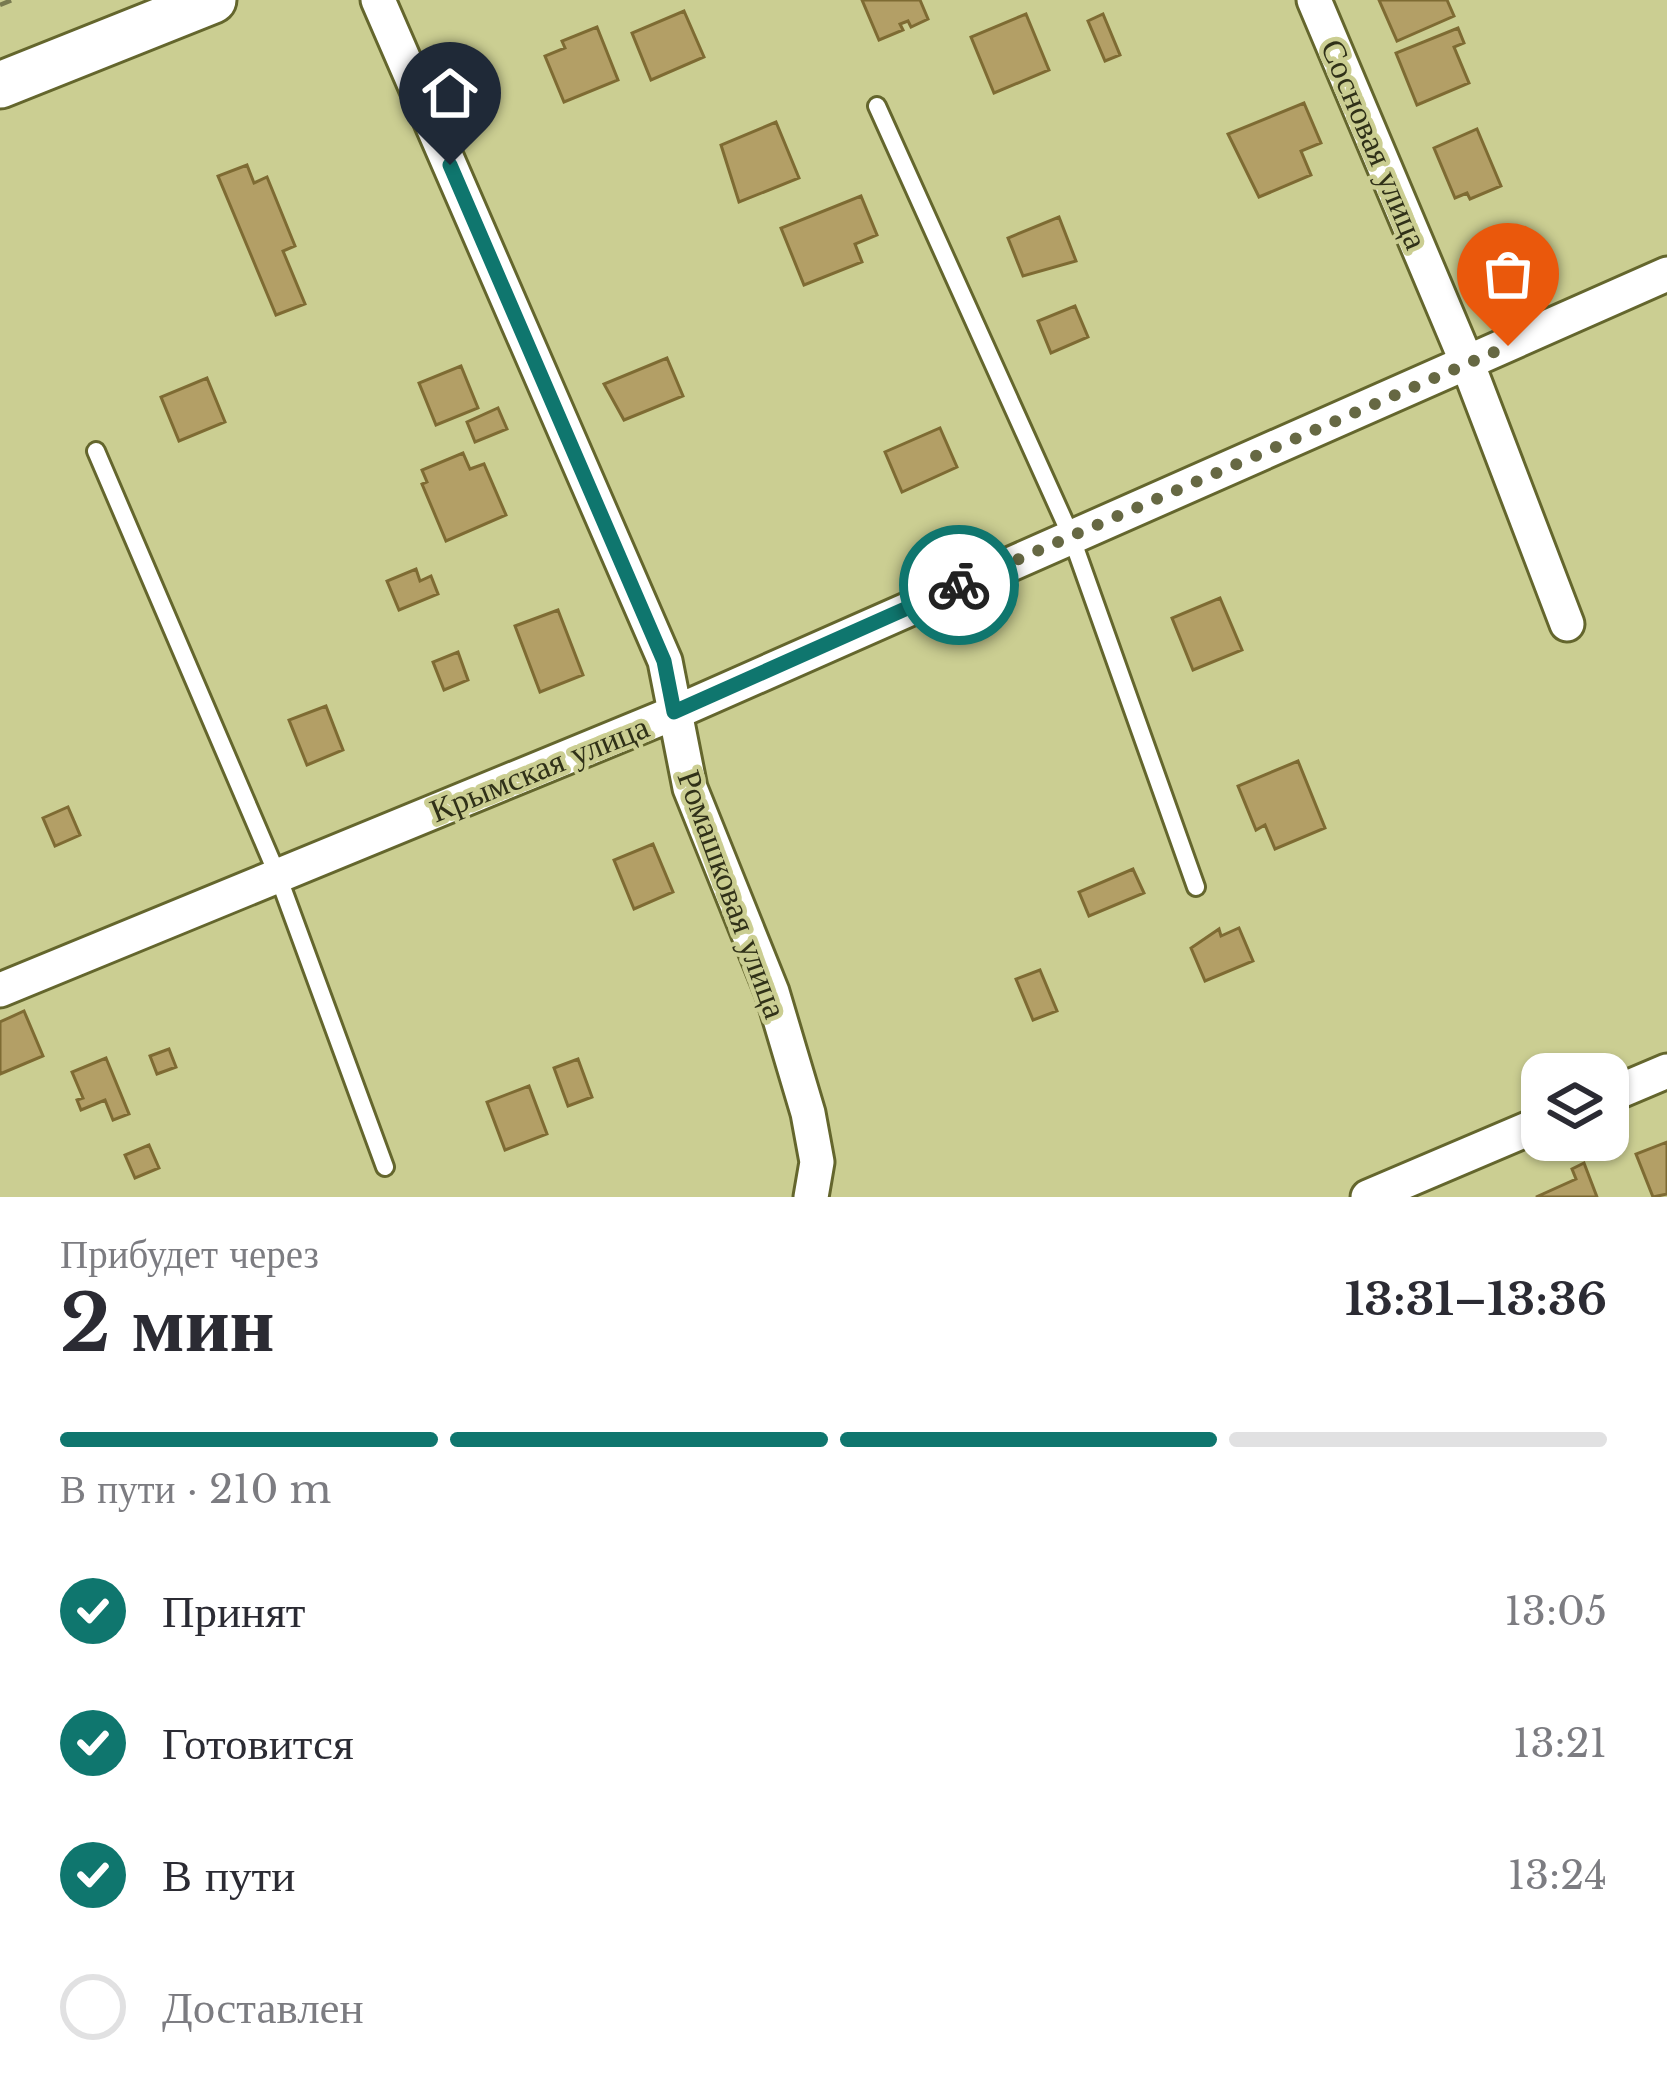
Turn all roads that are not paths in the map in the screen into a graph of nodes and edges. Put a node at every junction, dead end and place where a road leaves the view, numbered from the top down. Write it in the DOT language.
graph roads {
  1 [pos="213,0"];
  2 [pos="378,0"];
  3 [pos="1314,0"];
  4 [pos="0,85"];
  5 [pos="877,106"];
  6 [pos="1667,274"];
  7 [pos="1468,364"];
  8 [pos="96,451"];
  9 [pos="1071,536"];
  10 [pos="1567,624"];
  11 [pos="674,712"];
  12 [pos="278,876"];
  13 [pos="1196,886"];
  14 [pos="0,990"];
  15 [pos="1667,1071"];
  16 [pos="1629,1087"];
  17 [pos="1521,1133"];
  18 [pos="385,1167"];
  19 [pos="812,1197"];
  20 [pos="1367,1197"];
  1 -- 4 [label="street"];
  2 -- 11 [label="street, Ромашковая улица"];
  3 -- 7 [label="street, Сосновая улица"];
  5 -- 9 [label="lane"];
  6 -- 7 [label="street, Крымская улица"];
  7 -- 9 [label="street, Крымская улица"];
  7 -- 10 [label="street, Сосновая улица"];
  8 -- 12 [label="lane"];
  9 -- 11 [label="street, Крымская улица"];
  9 -- 13 [label="lane"];
  11 -- 12 [label="street, Крымская улица"];
  11 -- 19 [label="street, Ромашковая улица"];
  12 -- 14 [label="street, Крымская улица"];
  12 -- 18 [label="lane"];
  15 -- 16 [label="street"];
  17 -- 20 [label="street"];
}
